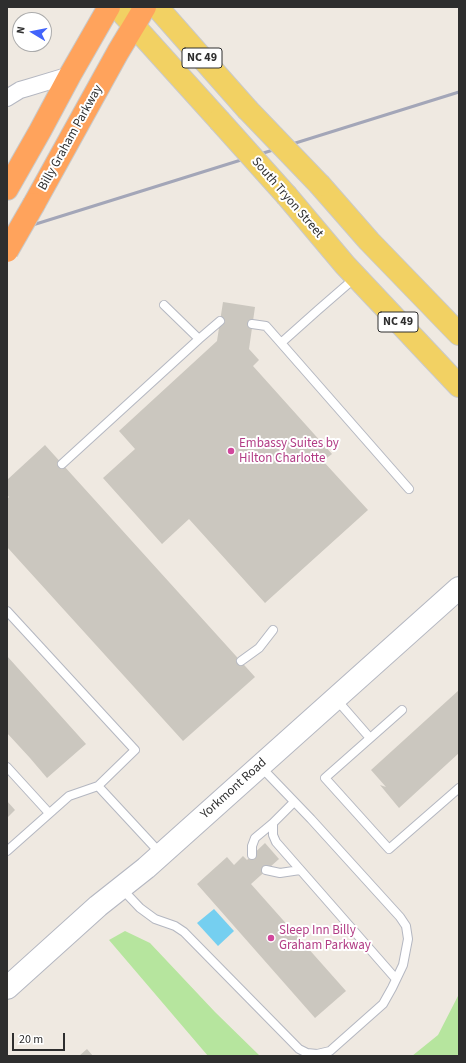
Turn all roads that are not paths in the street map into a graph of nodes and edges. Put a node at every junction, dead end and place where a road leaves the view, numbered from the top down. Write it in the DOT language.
graph roads {
  1 [pos="109,7"];
  2 [pos="118,7"];
  3 [pos="157,7"];
  4 [pos="140,16"];
  5 [pos="70,75"];
  6 [pos="7,98"];
  7 [pos="7,189"];
  8 [pos="7,251"];
  9 [pos="356,277"];
  10 [pos="164,305"];
  11 [pos="220,321"];
  12 [pos="252,324"];
  13 [pos="459,334"];
  14 [pos="199,339"];
  15 [pos="282,343"];
  16 [pos="459,386"];
  17 [pos="62,464"];
  18 [pos="409,489"];
  19 [pos="459,588"];
  20 [pos="7,611"];
  21 [pos="273,630"];
  22 [pos="241,661"];
  23 [pos="335,698"];
  24 [pos="402,710"];
  25 [pos="370,738"];
  26 [pos="260,766"];
  27 [pos="7,767"];
  28 [pos="98,786"];
  29 [pos="459,788"];
  30 [pos="294,802"];
  31 [pos="49,814"];
  32 [pos="273,823"];
  33 [pos="7,851"];
  34 [pos="161,855"];
  35 [pos="252,855"];
  36 [pos="266,870"];
  37 [pos="300,870"];
  38 [pos="121,888"];
  39 [pos="396,980"];
  40 [pos="7,988"];
  1 -- 5 [label="highway"];
  2 -- 4 [label="main road, South Tryon Street / NC 49"];
  3 -- 13 [label="main road, NC 49, bridge"];
  4 -- 8 [label="highway, Billy Graham Parkway, bridge"];
  4 -- 9 [label="main road, South Tryon Street / NC 49, bridge"];
  5 -- 6 [label="street"];
  5 -- 7 [label="highway"];
  9 -- 15 [label="lane"];
  9 -- 16 [label="main road, South Tryon Street / NC 49"];
  10 -- 14 [label="lane"];
  11 -- 14 [label="lane"];
  12 -- 15 [label="lane"];
  14 -- 17 [label="lane"];
  15 -- 18 [label="lane"];
  19 -- 23 [label="street, Yorkmont Road"];
  20 -- 28 [label="lane"];
  21 -- 22 [label="lane"];
  23 -- 25 [label="lane"];
  23 -- 26 [label="street, Yorkmont Road"];
  24 -- 25 [label="lane"];
  25 -- 29 [label="lane"];
  26 -- 30 [label="lane"];
  26 -- 34 [label="street, Yorkmont Road"];
  27 -- 31 [label="lane"];
  28 -- 31 [label="lane"];
  28 -- 34 [label="lane"];
  30 -- 32 [label="lane"];
  30 -- 39 [label="lane"];
  31 -- 33 [label="lane"];
  32 -- 35 [label="lane"];
  32 -- 37 [label="lane"];
  34 -- 38 [label="street, Yorkmont Road"];
  36 -- 37 [label="lane"];
  37 -- 39 [label="lane"];
  38 -- 39 [label="lane"];
  38 -- 40 [label="street, Yorkmont Road"];
}
